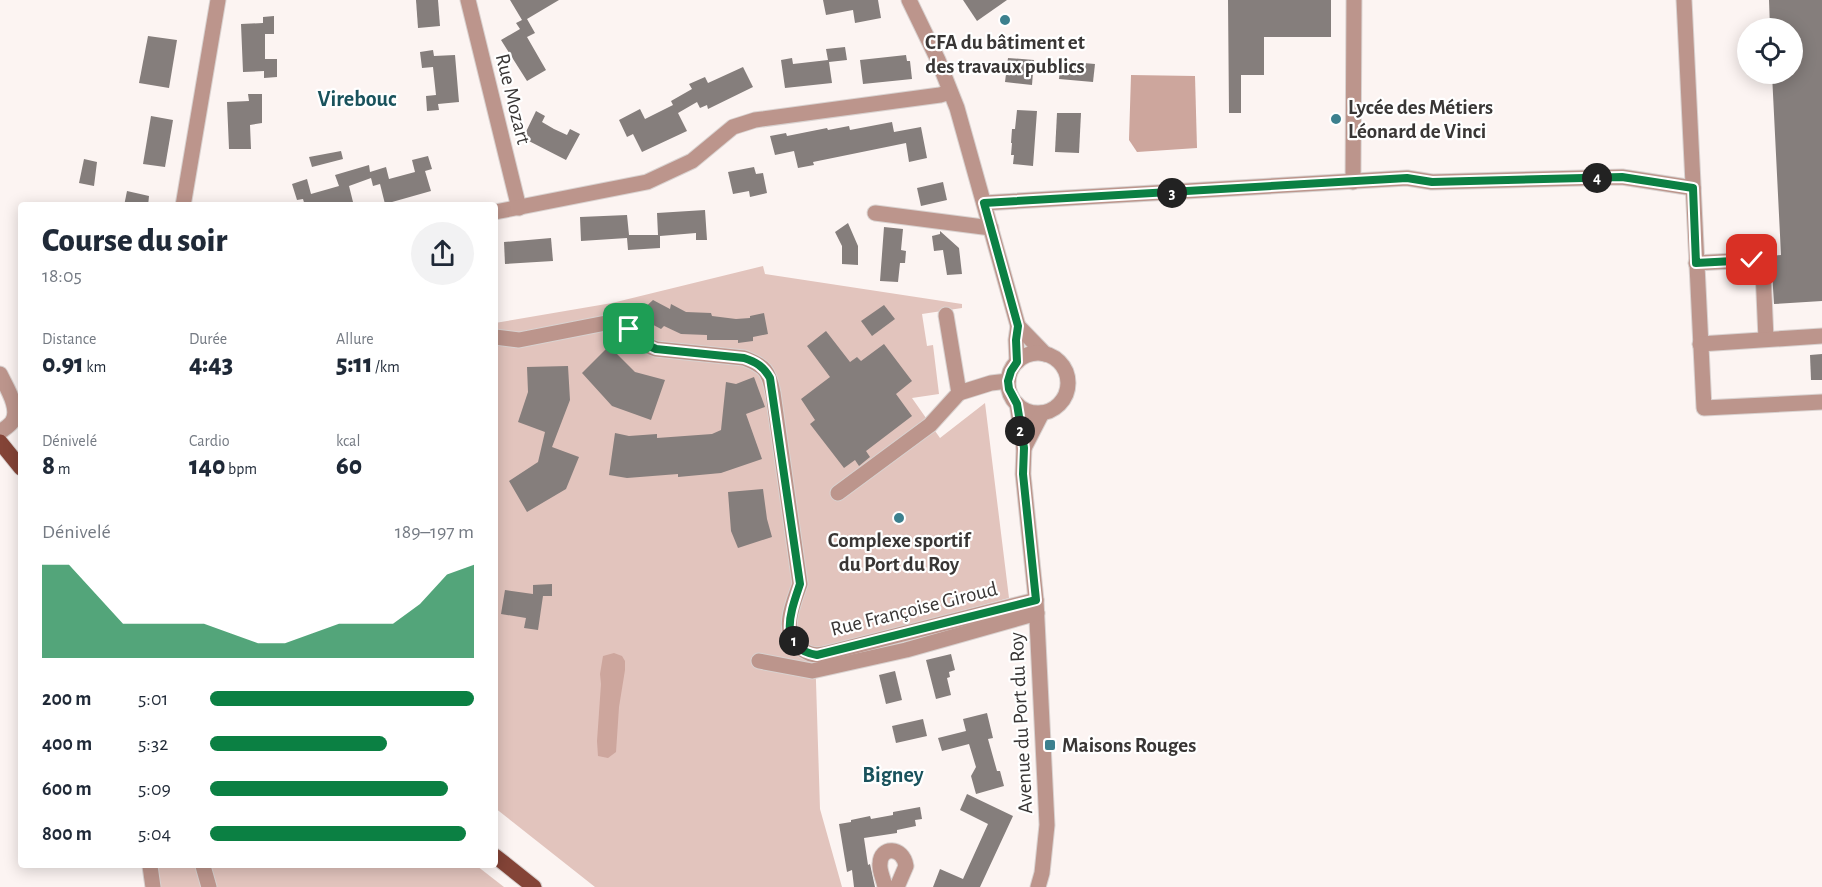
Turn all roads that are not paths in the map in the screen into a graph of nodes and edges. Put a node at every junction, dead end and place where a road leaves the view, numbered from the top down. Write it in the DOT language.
graph roads {
  1 [pos="218,0"];
  2 [pos="468,0"];
  3 [pos="909,0"];
  4 [pos="1354,0"];
  5 [pos="1684,0"];
  6 [pos="950,92"];
  7 [pos="1353,182"];
  8 [pos="1693,188"];
  9 [pos="184,202"];
  10 [pos="984,203"];
  11 [pos="519,208"];
  12 [pos="498,212"];
  13 [pos="875,213"];
  14 [pos="991,228"];
  15 [pos="1696,263"];
  16 [pos="946,315"];
  17 [pos="1018,326"];
  18 [pos="1822,336"];
  19 [pos="498,337"];
  20 [pos="1766,339"];
  21 [pos="1700,344"];
  22 [pos="1045,354"];
  23 [pos="1017,362"];
  24 [pos="0,374"];
  25 [pos="1008,381"];
  26 [pos="959,393"];
  27 [pos="1822,402"];
  28 [pos="1017,404"];
  29 [pos="1042,413"];
  30 [pos="0,432"];
  31 [pos="0,442"];
  32 [pos="1024,448"];
  33 [pos="18,464"];
  34 [pos="838,493"];
  35 [pos="1036,607"];
  36 [pos="759,661"];
  37 [pos="498,858"];
  38 [pos="150,868"];
  39 [pos="204,868"];
  40 [pos="153,887"];
  41 [pos="209,887"];
  42 [pos="534,887"];
  43 [pos="885,887"];
  44 [pos="897,887"];
  45 [pos="1038,887"];
  1 -- 9 [label="street"];
  2 -- 11 [label="street, Rue Mozart"];
  3 -- 6 [label="street, Avenue du Port du Roy"];
  4 -- 7 [label="street"];
  5 -- 8 [label="street"];
  6 -- 10 [label="street, Avenue du Port du Roy"];
  6 -- 11 [label="street"];
  7 -- 8 [label="street"];
  7 -- 10 [label="street"];
  8 -- 15 [label="street"];
  10 -- 14 [label="street, Avenue du Port du Roy"];
  11 -- 12 [label="street"];
  13 -- 14 [label="street"];
  14 -- 17 [label="street, Avenue du Port du Roy"];
  15 -- 20 [label="street"];
  15 -- 21 [label="street"];
  16 -- 26 [label="street"];
  17 -- 22 [label="street, Avenue du Port du Roy"];
  17 -- 23 [label="street, Avenue du Port du Roy"];
  18 -- 20 [label="street"];
  19 -- 35 [label="street, Rue Françoise Giroud"];
  20 -- 21 [label="street"];
  21 -- 27 [label="street"];
  22 -- 23 [label="street"];
  22 -- 29 [label="street, Avenue du Port du Roy"];
  23 -- 25 [label="street, Avenue du Port du Roy"];
  24 -- 30 [label="street"];
  25 -- 26 [label="street"];
  25 -- 28 [label="street, Avenue du Port du Roy"];
  26 -- 34 [label="street"];
  28 -- 29 [label="street"];
  28 -- 32 [label="street, Avenue du Port du Roy"];
  29 -- 32 [label="street, Avenue du Port du Roy"];
  31 -- 33 [label="main road"];
  32 -- 35 [label="street, Avenue du Port du Roy"];
  35 -- 36 [label="street"];
  35 -- 45 [label="street, Avenue du Port du Roy"];
  37 -- 42 [label="main road"];
  38 -- 40 [label="street"];
  39 -- 41 [label="street"];
  43 -- 44 [label="street"];
}
